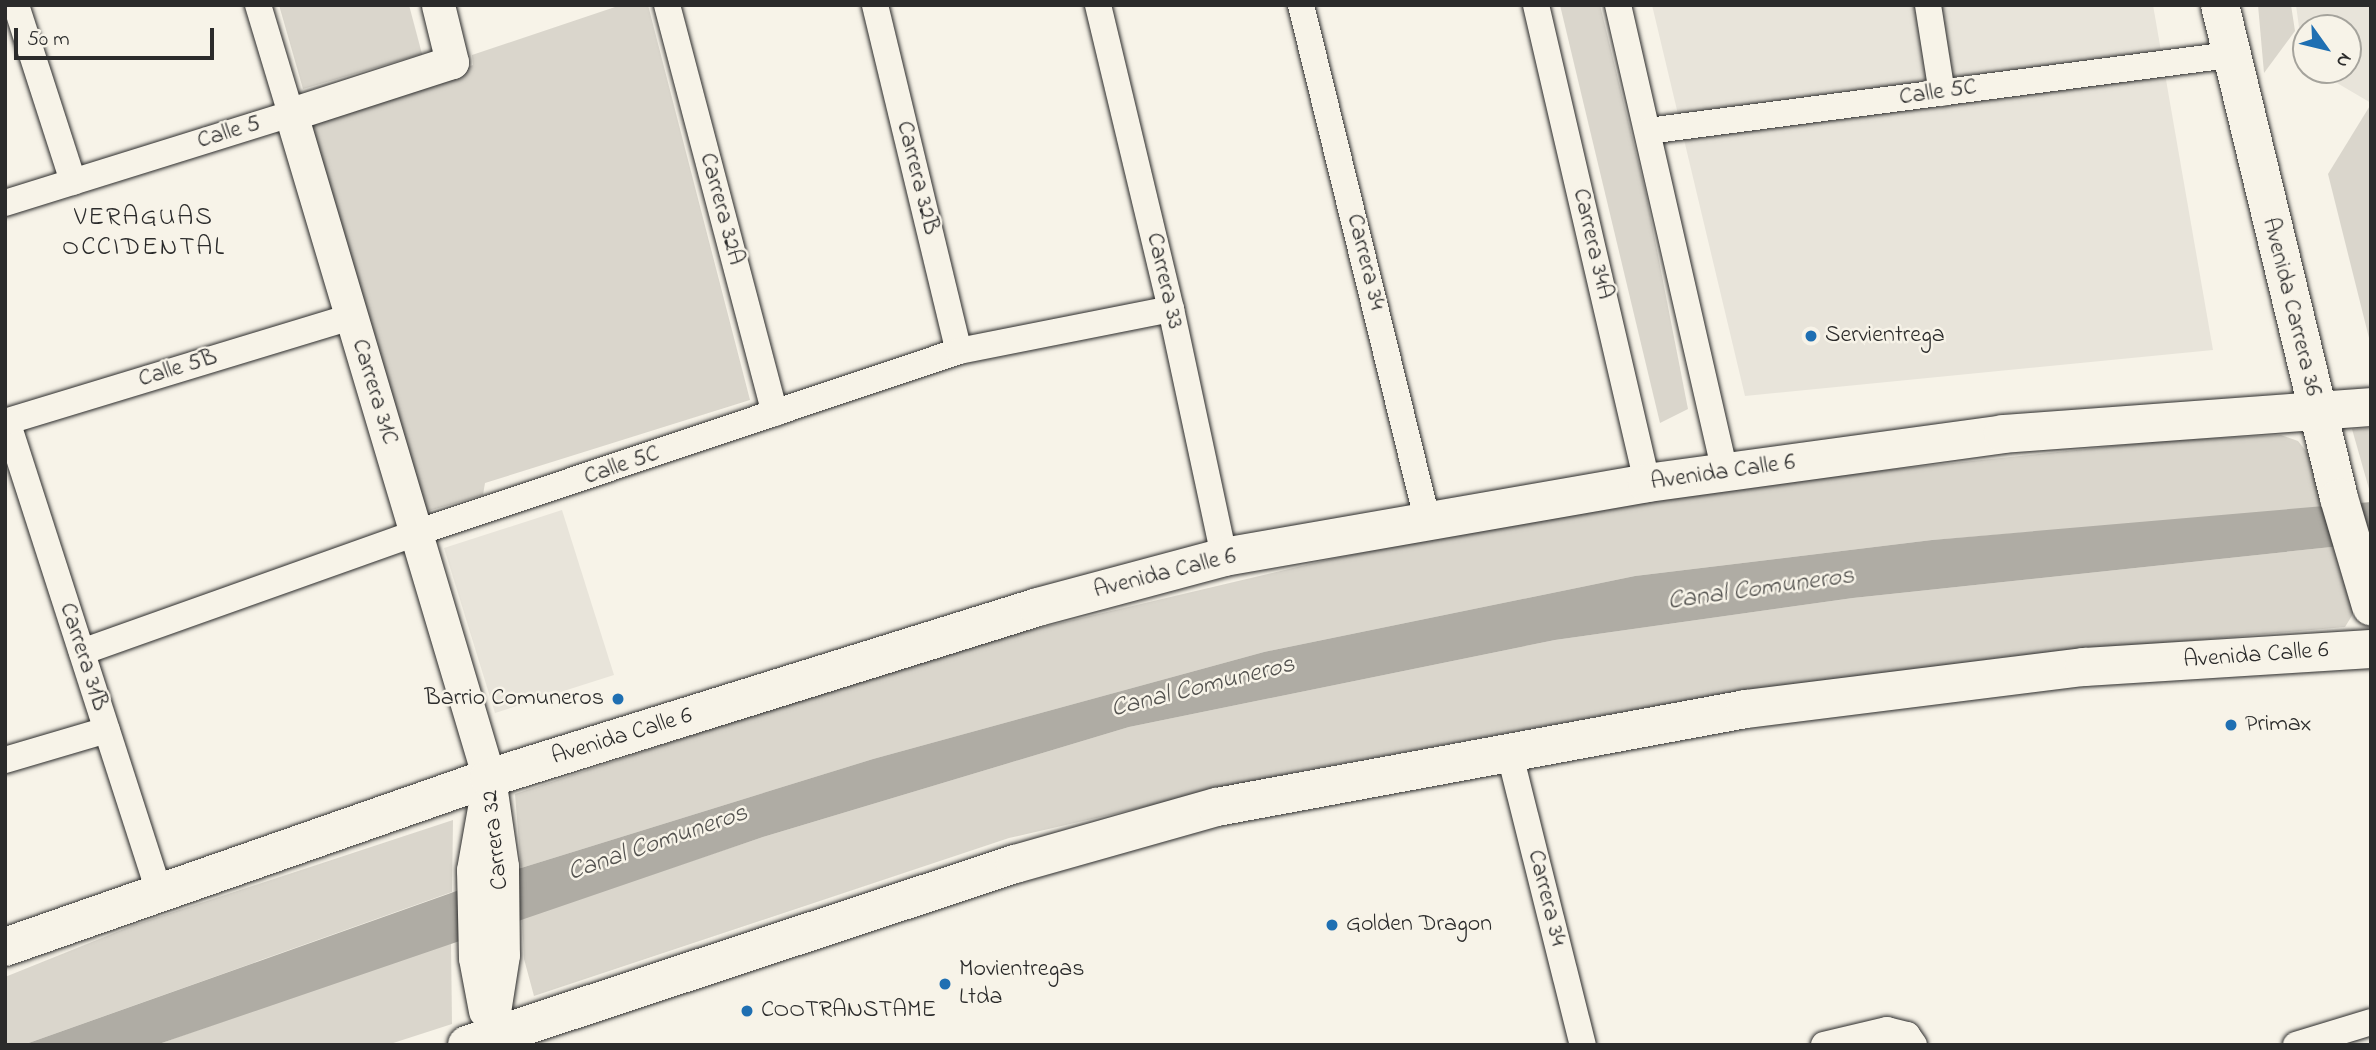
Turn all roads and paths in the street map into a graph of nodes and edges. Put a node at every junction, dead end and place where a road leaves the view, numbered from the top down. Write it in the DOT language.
graph roads {
  1 [pos="16,5"];
  2 [pos="258,5"];
  3 [pos="438,5"];
  4 [pos="667,5"];
  5 [pos="875,5"];
  6 [pos="1098,5"];
  7 [pos="1301,5"];
  8 [pos="1536,5"];
  9 [pos="1618,5"];
  10 [pos="1928,5"];
  11 [pos="2220,5"];
  12 [pos="2229,55"];
  13 [pos="1942,93"];
  14 [pos="291,114"];
  15 [pos="1648,131"];
  16 [pos="73,181"];
  17 [pos="5,202"];
  18 [pos="1171,309"];
  19 [pos="351,317"];
  20 [pos="959,351"];
  21 [pos="2371,407"];
  22 [pos="2317,409"];
  23 [pos="775,413"];
  24 [pos="6,421"];
  25 [pos="1725,471"];
  26 [pos="1647,483"];
  27 [pos="1427,519"];
  28 [pos="416,533"];
  29 [pos="1224,557"];
  30 [pos="2371,606"];
  31 [pos="2371,649"];
  32 [pos="82,652"];
  33 [pos="107,730"];
  34 [pos="1509,751"];
  35 [pos="5,760"];
  36 [pos="489,778"];
  37 [pos="159,892"];
  38 [pos="5,947"];
  39 [pos="2368,1030"];
  40 [pos="1911,1040"];
  41 [pos="483,1042"];
  42 [pos="1583,1045"];
  43 [pos="1824,1045"];
  44 [pos="2296,1045"];
  1 -- 16 [label="street"];
  2 -- 14 [label="street, Carrera 31C"];
  3 -- 14 [label="street, Calle 5"];
  4 -- 23 [label="street, Carrera 32A"];
  5 -- 20 [label="street, Carrera 32B"];
  6 -- 18 [label="street, Carrera 33"];
  7 -- 27 [label="street, Carrera 34"];
  8 -- 26 [label="street, Carrera 34A"];
  9 -- 15 [label="street"];
  10 -- 13 [label="street"];
  11 -- 12 [label="main road, Avenida Carrera 36"];
  12 -- 13 [label="street, Calle 5C"];
  12 -- 22 [label="main road, Avenida Carrera 36"];
  13 -- 15 [label="street, Calle 5C"];
  14 -- 16 [label="street, Calle 5"];
  14 -- 19 [label="street, Carrera 31C"];
  15 -- 25 [label="street"];
  16 -- 17 [label="street, Calle 5"];
  18 -- 20 [label="street, Calle 5C"];
  18 -- 29 [label="street, Carrera 33"];
  19 -- 24 [label="street, Calle 5B"];
  19 -- 28 [label="street, Carrera 31C"];
  20 -- 23 [label="street, Calle 5C"];
  21 -- 22 [label="main road, Avenida Calle 6"];
  22 -- 25 [label="main road, Avenida Calle 6"];
  22 -- 30 [label="main road, Avenida Carrera 36"];
  23 -- 28 [label="street, Calle 5C"];
  24 -- 32 [label="street, Carrera 31B"];
  25 -- 26 [label="main road, Avenida Calle 6"];
  26 -- 27 [label="main road, Avenida Calle 6"];
  27 -- 29 [label="main road, Avenida Calle 6"];
  28 -- 32 [label="street, Calle 5C"];
  28 -- 36 [label="street, Carrera 31C"];
  29 -- 36 [label="main road, Avenida Calle 6"];
  31 -- 34 [label="main road, Avenida Calle 6"];
  32 -- 33 [label="street, Carrera 31B"];
  33 -- 35 [label="street"];
  33 -- 37 [label="street, Carrera 31B"];
  34 -- 41 [label="main road, Avenida Calle 6"];
  34 -- 42 [label="street, Carrera 34"];
  36 -- 37 [label="main road, Avenida Calle 6"];
  36 -- 41 [label="street, Carrera 32"];
  37 -- 38 [label="main road, Avenida Calle 6"];
  39 -- 44 [label="street"];
  40 -- 43 [label="street"];
}
